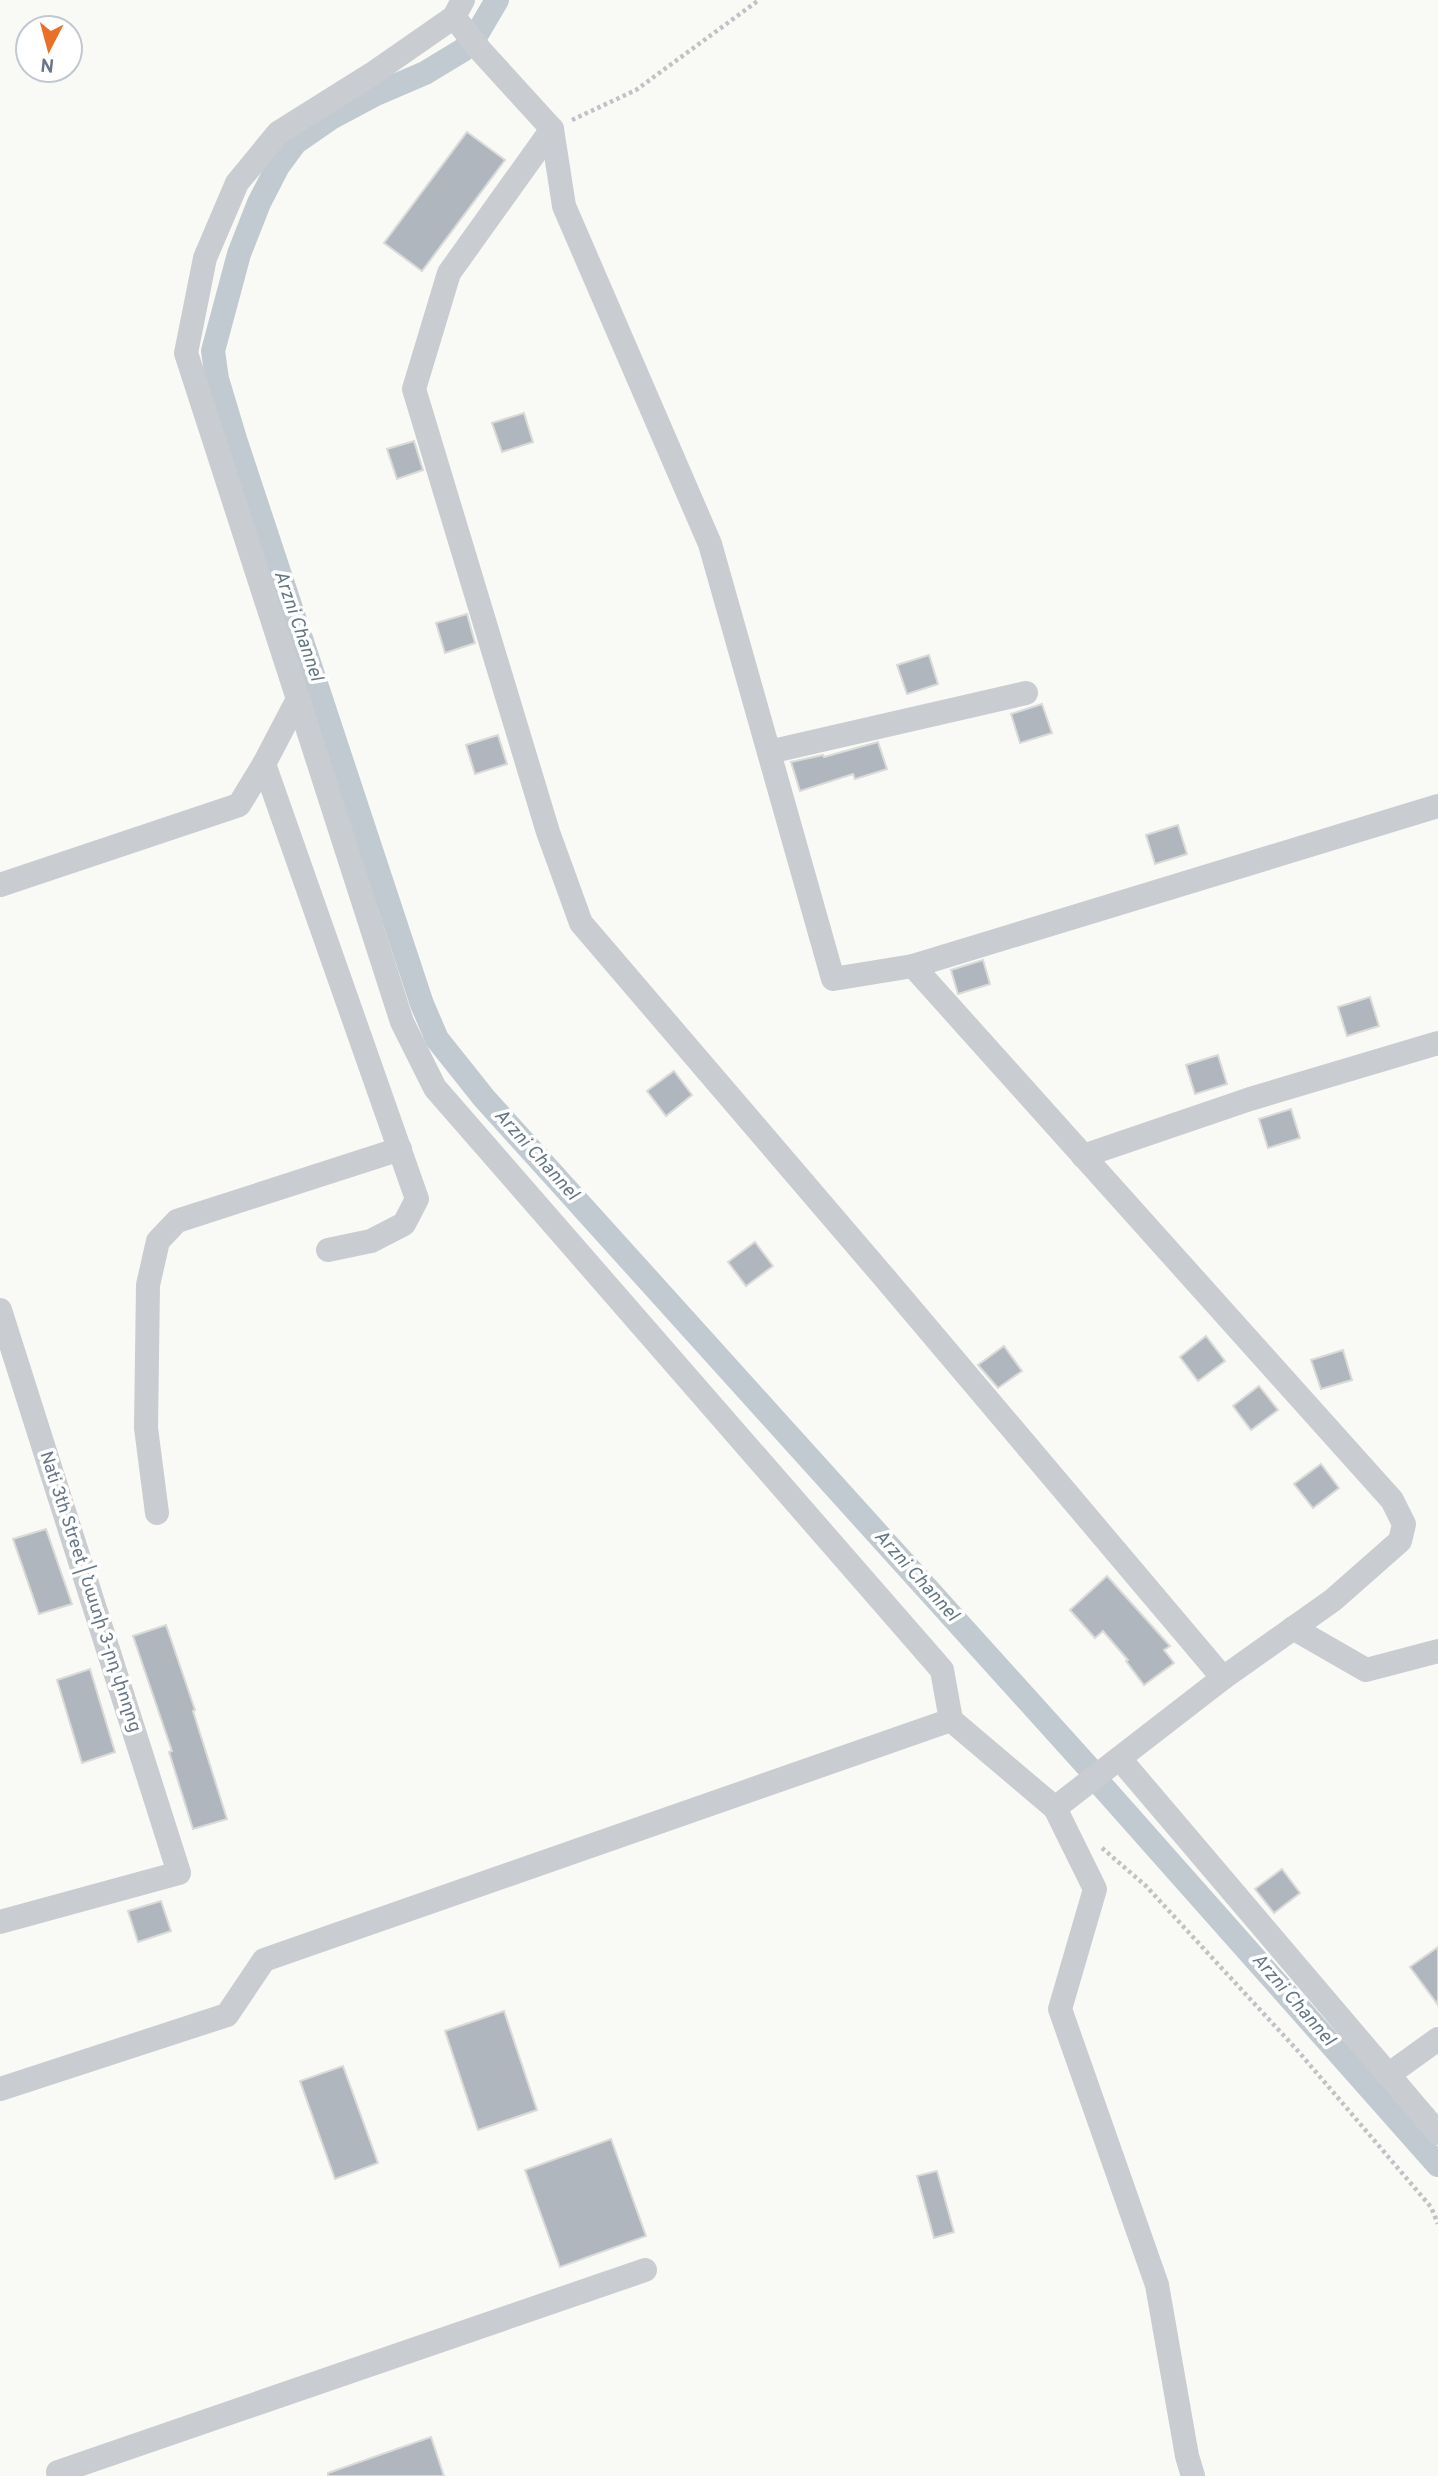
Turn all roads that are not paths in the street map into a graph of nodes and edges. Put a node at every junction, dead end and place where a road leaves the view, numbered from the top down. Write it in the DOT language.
graph roads {
  1 [pos="459,8"];
  2 [pos="552,129"];
  3 [pos="1026,694"];
  4 [pos="298,699"];
  5 [pos="769,752"];
  6 [pos="264,764"];
  7 [pos="1438,806"];
  8 [pos="0,885"];
  9 [pos="913,966"];
  10 [pos="1438,1043"];
  11 [pos="400,1149"];
  12 [pos="1083,1156"];
  13 [pos="328,1250"];
  14 [pos="0,1310"];
  15 [pos="157,1513"];
  16 [pos="1293,1628"];
  17 [pos="1438,1651"];
  18 [pos="1223,1678"];
  19 [pos="951,1720"];
  20 [pos="1112,1765"];
  21 [pos="1055,1808"];
  22 [pos="0,1922"];
  23 [pos="1438,2039"];
  24 [pos="1388,2075"];
  25 [pos="0,2089"];
  26 [pos="1438,2133"];
  27 [pos="645,2270"];
  28 [pos="60,2476"];
  29 [pos="1193,2476"];
  1 -- 2 [label="street"];
  1 -- 4 [label="street"];
  2 -- 5 [label="street"];
  2 -- 18 [label="street"];
  3 -- 5 [label="street"];
  4 -- 6 [label="street"];
  4 -- 19 [label="street"];
  5 -- 9 [label="street"];
  6 -- 8 [label="street"];
  6 -- 11 [label="street"];
  7 -- 9 [label="street"];
  9 -- 12 [label="street"];
  10 -- 12 [label="street"];
  11 -- 13 [label="street"];
  11 -- 15 [label="street"];
  12 -- 16 [label="street"];
  14 -- 22 [label="street, Nati 3th Street | Նատի 3-րդ փողոց"];
  16 -- 17 [label="street"];
  16 -- 18 [label="street"];
  18 -- 20 [label="street"];
  19 -- 21 [label="street"];
  19 -- 25 [label="street"];
  20 -- 21 [label="street"];
  20 -- 24 [label="street"];
  21 -- 29 [label="street"];
  23 -- 24 [label="street"];
  24 -- 26 [label="street"];
  27 -- 28 [label="street"];
}
